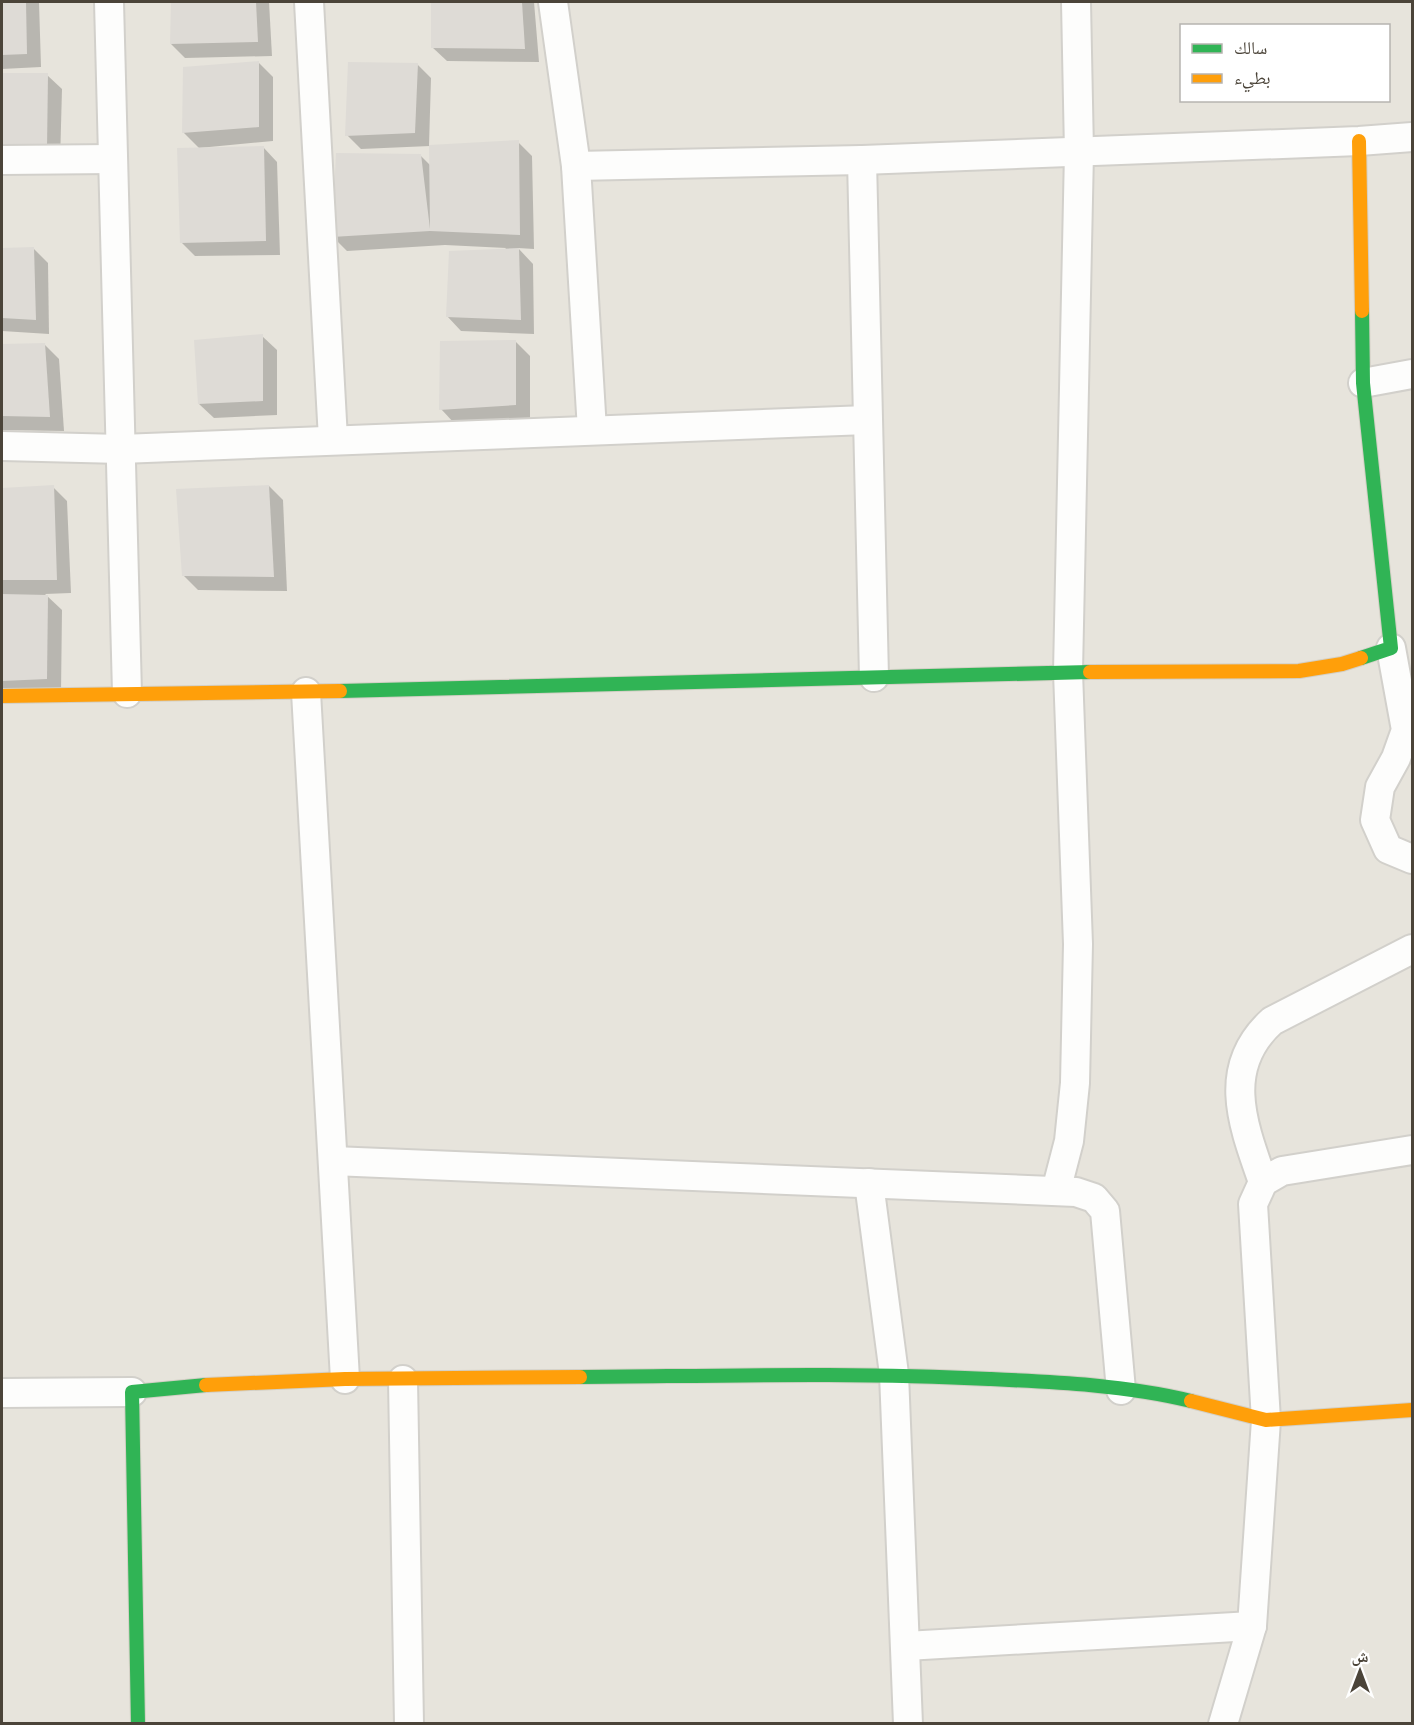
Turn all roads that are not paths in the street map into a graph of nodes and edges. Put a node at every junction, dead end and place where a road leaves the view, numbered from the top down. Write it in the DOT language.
graph roads {
  1 [pos="109,2"];
  2 [pos="309,2"];
  3 [pos="553,2"];
  4 [pos="1076,2"];
  5 [pos="1413,137"];
  6 [pos="1359,141"];
  7 [pos="1079,153"];
  8 [pos="113,159"];
  9 [pos="2,160"];
  10 [pos="861,160"];
  11 [pos="576,166"];
  12 [pos="1413,374"];
  13 [pos="1363,383"];
  14 [pos="867,420"];
  15 [pos="592,430"];
  16 [pos="333,439"];
  17 [pos="2,446"];
  18 [pos="121,449"];
  19 [pos="1390,648"];
  20 [pos="1068,672"];
  21 [pos="874,677"];
  22 [pos="306,692"];
  23 [pos="127,693"];
  24 [pos="2,696"];
  25 [pos="1413,859"];
  26 [pos="1413,948"];
  27 [pos="1413,1150"];
  28 [pos="333,1161"];
  29 [pos="1263,1182"];
  30 [pos="869,1183"];
  31 [pos="1056,1191"];
  32 [pos="894,1374"];
  33 [pos="345,1379"];
  34 [pos="403,1380"];
  35 [pos="1121,1390"];
  36 [pos="132,1392"];
  37 [pos="2,1394"];
  38 [pos="1413,1410"];
  39 [pos="1266,1420"];
  40 [pos="1252,1626"];
  41 [pos="906,1646"];
  42 [pos="138,1724"];
  43 [pos="409,1724"];
  44 [pos="908,1724"];
  45 [pos="1223,1724"];
  1 -- 8 [label="street"];
  2 -- 16 [label="street"];
  3 -- 11 [label="street"];
  4 -- 7 [label="street"];
  5 -- 6 [label="street"];
  6 -- 7 [label="street"];
  6 -- 13 [label="street"];
  7 -- 10 [label="street"];
  7 -- 20 [label="street"];
  8 -- 9 [label="street"];
  8 -- 18 [label="street"];
  10 -- 11 [label="street"];
  10 -- 14 [label="street"];
  11 -- 15 [label="street"];
  12 -- 13 [label="street"];
  13 -- 19 [label="street"];
  14 -- 15 [label="street"];
  14 -- 21 [label="street"];
  15 -- 16 [label="street"];
  16 -- 18 [label="street"];
  17 -- 18 [label="street"];
  18 -- 23 [label="street"];
  19 -- 20 [label="street"];
  19 -- 25 [label="street"];
  20 -- 21 [label="street"];
  20 -- 31 [label="street"];
  21 -- 22 [label="street"];
  22 -- 23 [label="street"];
  22 -- 28 [label="street"];
  23 -- 24 [label="street"];
  26 -- 29 [label="street"];
  27 -- 29 [label="street"];
  28 -- 30 [label="street"];
  28 -- 33 [label="street"];
  29 -- 39 [label="street"];
  30 -- 31 [label="street"];
  30 -- 32 [label="street"];
  31 -- 35 [label="street"];
  32 -- 34 [label="street"];
  32 -- 35 [label="street"];
  32 -- 41 [label="street"];
  33 -- 34 [label="street"];
  33 -- 36 [label="street"];
  34 -- 43 [label="street"];
  35 -- 39 [label="street"];
  36 -- 37 [label="street"];
  36 -- 42 [label="street"];
  38 -- 39 [label="street"];
  39 -- 40 [label="street"];
  40 -- 41 [label="street"];
  40 -- 45 [label="street"];
  41 -- 44 [label="street"];
}
